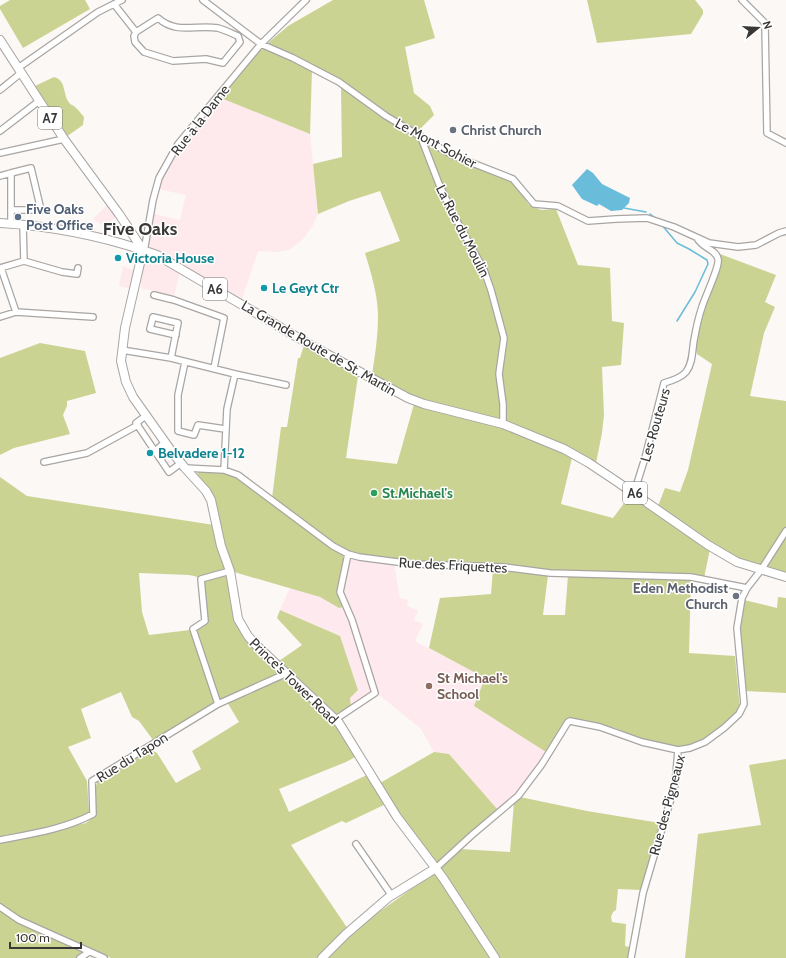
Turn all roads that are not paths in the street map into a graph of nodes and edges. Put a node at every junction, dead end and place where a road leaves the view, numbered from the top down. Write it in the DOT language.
graph roads {
  1 [pos="122,0"];
  2 [pos="203,0"];
  3 [pos="306,0"];
  4 [pos="742,0"];
  5 [pos="114,4"];
  6 [pos="136,32"];
  7 [pos="0,40"];
  8 [pos="261,44"];
  9 [pos="20,71"];
  10 [pos="0,90"];
  11 [pos="39,101"];
  12 [pos="0,131"];
  13 [pos="420,135"];
  14 [pos="64,139"];
  15 [pos="786,143"];
  16 [pos="0,151"];
  17 [pos="12,173"];
  18 [pos="0,176"];
  19 [pos="12,210"];
  20 [pos="0,223"];
  21 [pos="11,224"];
  22 [pos="23,225"];
  23 [pos="786,231"];
  24 [pos="134,236"];
  25 [pos="697,238"];
  26 [pos="129,246"];
  27 [pos="143,250"];
  28 [pos="24,261"];
  29 [pos="1,268"];
  30 [pos="78,268"];
  31 [pos="154,295"];
  32 [pos="16,312"];
  33 [pos="0,317"];
  34 [pos="93,317"];
  35 [pos="176,335"];
  36 [pos="122,350"];
  37 [pos="171,358"];
  38 [pos="184,362"];
  39 [pos="214,368"];
  40 [pos="235,374"];
  41 [pos="286,386"];
  42 [pos="147,415"];
  43 [pos="504,424"];
  44 [pos="138,425"];
  45 [pos="225,429"];
  46 [pos="163,444"];
  47 [pos="155,451"];
  48 [pos="44,462"];
  49 [pos="183,465"];
  50 [pos="224,470"];
  51 [pos="634,493"];
  52 [pos="786,531"];
  53 [pos="348,554"];
  54 [pos="761,570"];
  55 [pos="230,571"];
  56 [pos="786,577"];
  57 [pos="747,588"];
  58 [pos="287,673"];
  59 [pos="218,704"];
  60 [pos="336,719"];
  61 [pos="678,750"];
  62 [pos="0,840"];
  63 [pos="356,844"];
  64 [pos="436,868"];
  65 [pos="392,896"];
  66 [pos="0,907"];
  67 [pos="89,952"];
  68 [pos="80,958"];
  69 [pos="104,958"];
  70 [pos="322,958"];
  71 [pos="495,958"];
  72 [pos="631,958"];
  1 -- 5 [label="street"];
  2 -- 8 [label="street, Le Mont Sohier"];
  3 -- 8 [label="street, Rue à la Dame"];
  4 -- 15 [label="street"];
  5 -- 6 [label="street"];
  5 -- 9 [label="street"];
  6 -- 6 [label="street"];
  7 -- 9 [label="main road, A7"];
  8 -- 13 [label="street, Le Mont Sohier"];
  8 -- 27 [label="street, Rue à la Dame"];
  9 -- 10 [label="street"];
  9 -- 11 [label="main road, A7"];
  11 -- 12 [label="street"];
  11 -- 14 [label="main road, A7"];
  13 -- 25 [label="street, Le Mont Sohier"];
  13 -- 43 [label="street, La Rue du Moulin"];
  14 -- 16 [label="street"];
  14 -- 24 [label="main road, A7"];
  17 -- 18 [label="street"];
  17 -- 19 [label="street"];
  17 -- 19 [label="street"];
  19 -- 21 [label="street"];
  20 -- 21 [label="main road, A6"];
  21 -- 22 [label="main road, A6"];
  22 -- 26 [label="main road, A6"];
  22 -- 28 [label="street"];
  23 -- 25 [label="street"];
  24 -- 26 [label="main road"];
  24 -- 27 [label="main road, A7"];
  25 -- 51 [label="street, Les Routeurs"];
  26 -- 27 [label="main road, A6"];
  27 -- 36 [label="main road, Prince's Tower Road"];
  27 -- 43 [label="main road, La Grande Route de St. Martin / A6"];
  28 -- 29 [label="street"];
  28 -- 30 [label="street"];
  29 -- 32 [label="street"];
  31 -- 39 [label="street"];
  32 -- 33 [label="street"];
  32 -- 34 [label="street"];
  35 -- 35 [label="street"];
  35 -- 37 [label="street"];
  36 -- 37 [label="street"];
  36 -- 42 [label="main road, Prince's Tower Road"];
  37 -- 38 [label="street"];
  38 -- 39 [label="street"];
  38 -- 45 [label="street"];
  39 -- 40 [label="street"];
  40 -- 41 [label="street"];
  40 -- 45 [label="street"];
  42 -- 44 [label="street"];
  42 -- 49 [label="main road, Prince's Tower Road"];
  43 -- 51 [label="main road, A6"];
  44 -- 47 [label="street"];
  44 -- 48 [label="street"];
  45 -- 50 [label="street"];
  46 -- 47 [label="street"];
  47 -- 49 [label="street"];
  49 -- 50 [label="street, Rue des Friquettes"];
  49 -- 55 [label="main road, Prince's Tower Road"];
  50 -- 53 [label="street, Rue des Friquettes"];
  51 -- 54 [label="main road, A6"];
  52 -- 54 [label="street, Rue des Pigneaux"];
  53 -- 57 [label="street, Rue des Friquettes"];
  53 -- 60 [label="street"];
  54 -- 56 [label="main road, A6"];
  54 -- 57 [label="street, Rue des Pigneaux"];
  55 -- 58 [label="main road, Prince's Tower Road"];
  55 -- 59 [label="street"];
  57 -- 61 [label="street, Rue des Pigneaux"];
  58 -- 59 [label="street, Rue du Tapon"];
  58 -- 60 [label="main road, Prince's Tower Road"];
  59 -- 62 [label="street, Rue du Tapon"];
  60 -- 64 [label="main road, Prince's Tower Road"];
  61 -- 64 [label="street"];
  61 -- 72 [label="street, Rue des Pigneaux"];
  63 -- 65 [label="street"];
  64 -- 65 [label="main road"];
  64 -- 71 [label="main road, Prince's Tower Road"];
  65 -- 70 [label="main road"];
  66 -- 67 [label="street"];
  67 -- 68 [label="street"];
  67 -- 69 [label="street"];
}
